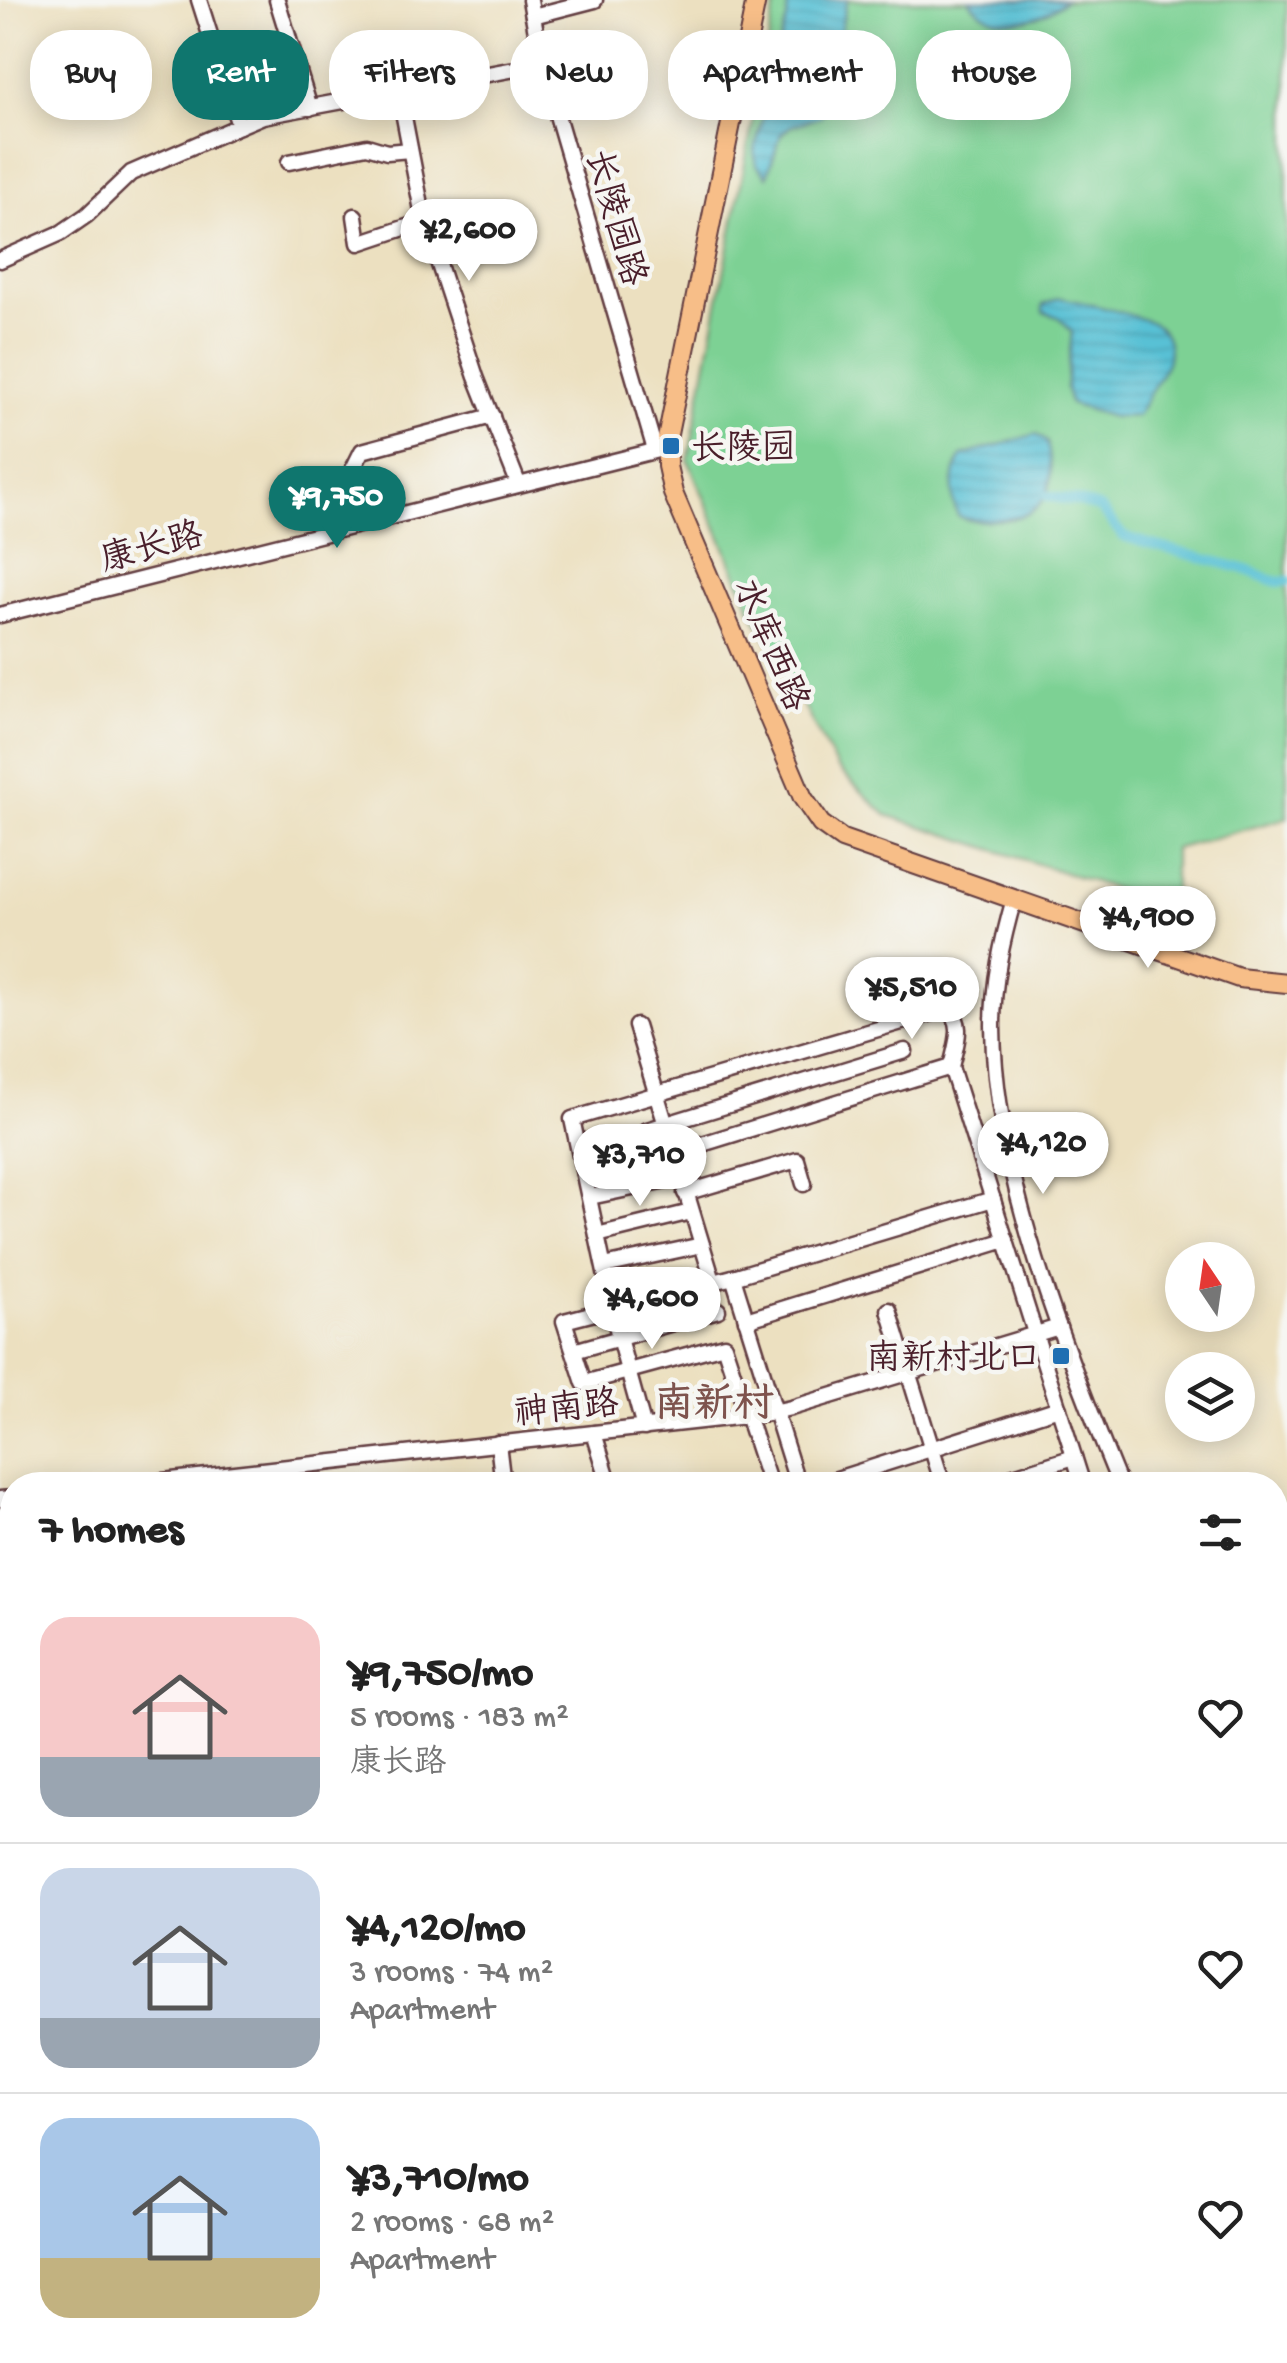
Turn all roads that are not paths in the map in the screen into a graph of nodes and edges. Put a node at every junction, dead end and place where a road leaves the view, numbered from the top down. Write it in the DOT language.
graph roads {
  1 [pos="199,0"];
  2 [pos="278,0"];
  3 [pos="530,0"];
  4 [pos="595,0"];
  5 [pos="756,0"];
  6 [pos="533,16"];
  7 [pos="536,30"];
  8 [pos="329,104"];
  9 [pos="310,108"];
  10 [pos="404,120"];
  11 [pos="559,120"];
  12 [pos="239,126"];
  13 [pos="410,150"];
  14 [pos="290,162"];
  15 [pos="355,216"];
  16 [pos="425,221"];
  17 [pos="0,260"];
  18 [pos="492,416"];
  19 [pos="661,449"];
  20 [pos="518,484"];
  21 [pos="333,529"];
  22 [pos="0,615"];
  23 [pos="1014,899"];
  24 [pos="1287,984"];
  25 [pos="636,1026"];
  26 [pos="905,1051"];
  27 [pos="952,1067"];
  28 [pos="656,1094"];
  29 [pos="665,1124"];
  30 [pos="647,1130"];
  31 [pos="673,1153"];
  32 [pos="584,1174"];
  33 [pos="804,1184"];
  34 [pos="683,1185"];
  35 [pos="590,1197"];
  36 [pos="993,1199"];
  37 [pos="691,1212"];
  38 [pos="598,1235"];
  39 [pos="1006,1240"];
  40 [pos="702,1245"];
  41 [pos="604,1266"];
  42 [pos="733,1277"];
  43 [pos="713,1281"];
  44 [pos="612,1307"];
  45 [pos="718,1310"];
  46 [pos="889,1310"];
  47 [pos="746,1320"];
  48 [pos="1060,1327"];
  49 [pos="1036,1334"];
  50 [pos="619,1338"];
  51 [pos="574,1351"];
  52 [pos="627,1372"];
  53 [pos="908,1372"];
  54 [pos="1059,1408"];
  55 [pos="775,1412"];
  56 [pos="748,1416"];
  57 [pos="644,1428"];
  58 [pos="594,1433"];
  59 [pos="498,1444"];
  60 [pos="932,1449"];
  61 [pos="1074,1457"];
  62 [pos="245,1472"];
  63 [pos="501,1472"];
  64 [pos="606,1472"];
  65 [pos="766,1472"];
  66 [pos="794,1472"];
  67 [pos="859,1472"];
  68 [pos="940,1472"];
  69 [pos="1026,1472"];
  70 [pos="1079,1472"];
  71 [pos="1115,1472"];
  1 -- 12 [label="street"];
  2 -- 9 [label="street"];
  3 -- 6 [label="street, 长陵园路"];
  4 -- 6 [label="street"];
  5 -- 19 [label="main road, 水库西路"];
  6 -- 7 [label="street, 长陵园路"];
  8 -- 9 [label="street"];
  9 -- 12 [label="street"];
  10 -- 13 [label="street"];
  11 -- 19 [label="street, 长陵园路"];
  12 -- 17 [label="street"];
  13 -- 14 [label="street"];
  13 -- 16 [label="street"];
  15 -- 16 [label="street"];
  16 -- 18 [label="street"];
  18 -- 20 [label="street"];
  18 -- 21 [label="street"];
  19 -- 20 [label="street, 康长路"];
  19 -- 23 [label="main road, 水库西路"];
  20 -- 21 [label="street, 康长路"];
  21 -- 22 [label="street, 康长路"];
  23 -- 24 [label="main road, 水库西路"];
  23 -- 48 [label="street"];
  25 -- 28 [label="street"];
  26 -- 29 [label="street"];
  27 -- 28 [label="street"];
  27 -- 31 [label="street"];
  27 -- 36 [label="street"];
  28 -- 29 [label="street"];
  28 -- 32 [label="street"];
  29 -- 30 [label="street"];
  29 -- 31 [label="street"];
  31 -- 32 [label="street"];
  31 -- 34 [label="street"];
  32 -- 35 [label="street"];
  33 -- 34 [label="street"];
  34 -- 35 [label="street"];
  34 -- 37 [label="street"];
  35 -- 38 [label="street"];
  36 -- 39 [label="street"];
  36 -- 42 [label="street"];
  37 -- 38 [label="street"];
  37 -- 40 [label="street"];
  38 -- 41 [label="street"];
  39 -- 47 [label="street"];
  39 -- 49 [label="street"];
  40 -- 41 [label="street"];
  40 -- 43 [label="street"];
  41 -- 44 [label="street"];
  42 -- 43 [label="street"];
  42 -- 47 [label="street"];
  43 -- 44 [label="street"];
  44 -- 50 [label="street"];
  44 -- 51 [label="street"];
  45 -- 50 [label="street"];
  46 -- 53 [label="street"];
  47 -- 55 [label="street"];
  48 -- 49 [label="street, 神南路"];
  48 -- 71 [label="street"];
  49 -- 53 [label="street, 神南路"];
  49 -- 54 [label="street"];
  50 -- 51 [label="street"];
  50 -- 52 [label="street"];
  51 -- 52 [label="street"];
  52 -- 56 [label="street"];
  52 -- 57 [label="street"];
  53 -- 55 [label="street, 神南路"];
  53 -- 60 [label="street"];
  54 -- 60 [label="street"];
  54 -- 61 [label="street"];
  55 -- 56 [label="street, 神南路"];
  55 -- 66 [label="street"];
  56 -- 57 [label="street, 神南路"];
  56 -- 65 [label="street"];
  57 -- 58 [label="street, 神南路"];
  58 -- 59 [label="street, 神南路"];
  58 -- 64 [label="street"];
  59 -- 62 [label="street, 神南路"];
  59 -- 63 [label="street"];
  60 -- 67 [label="street"];
  60 -- 68 [label="street"];
  61 -- 69 [label="street"];
  61 -- 70 [label="street"];
}
